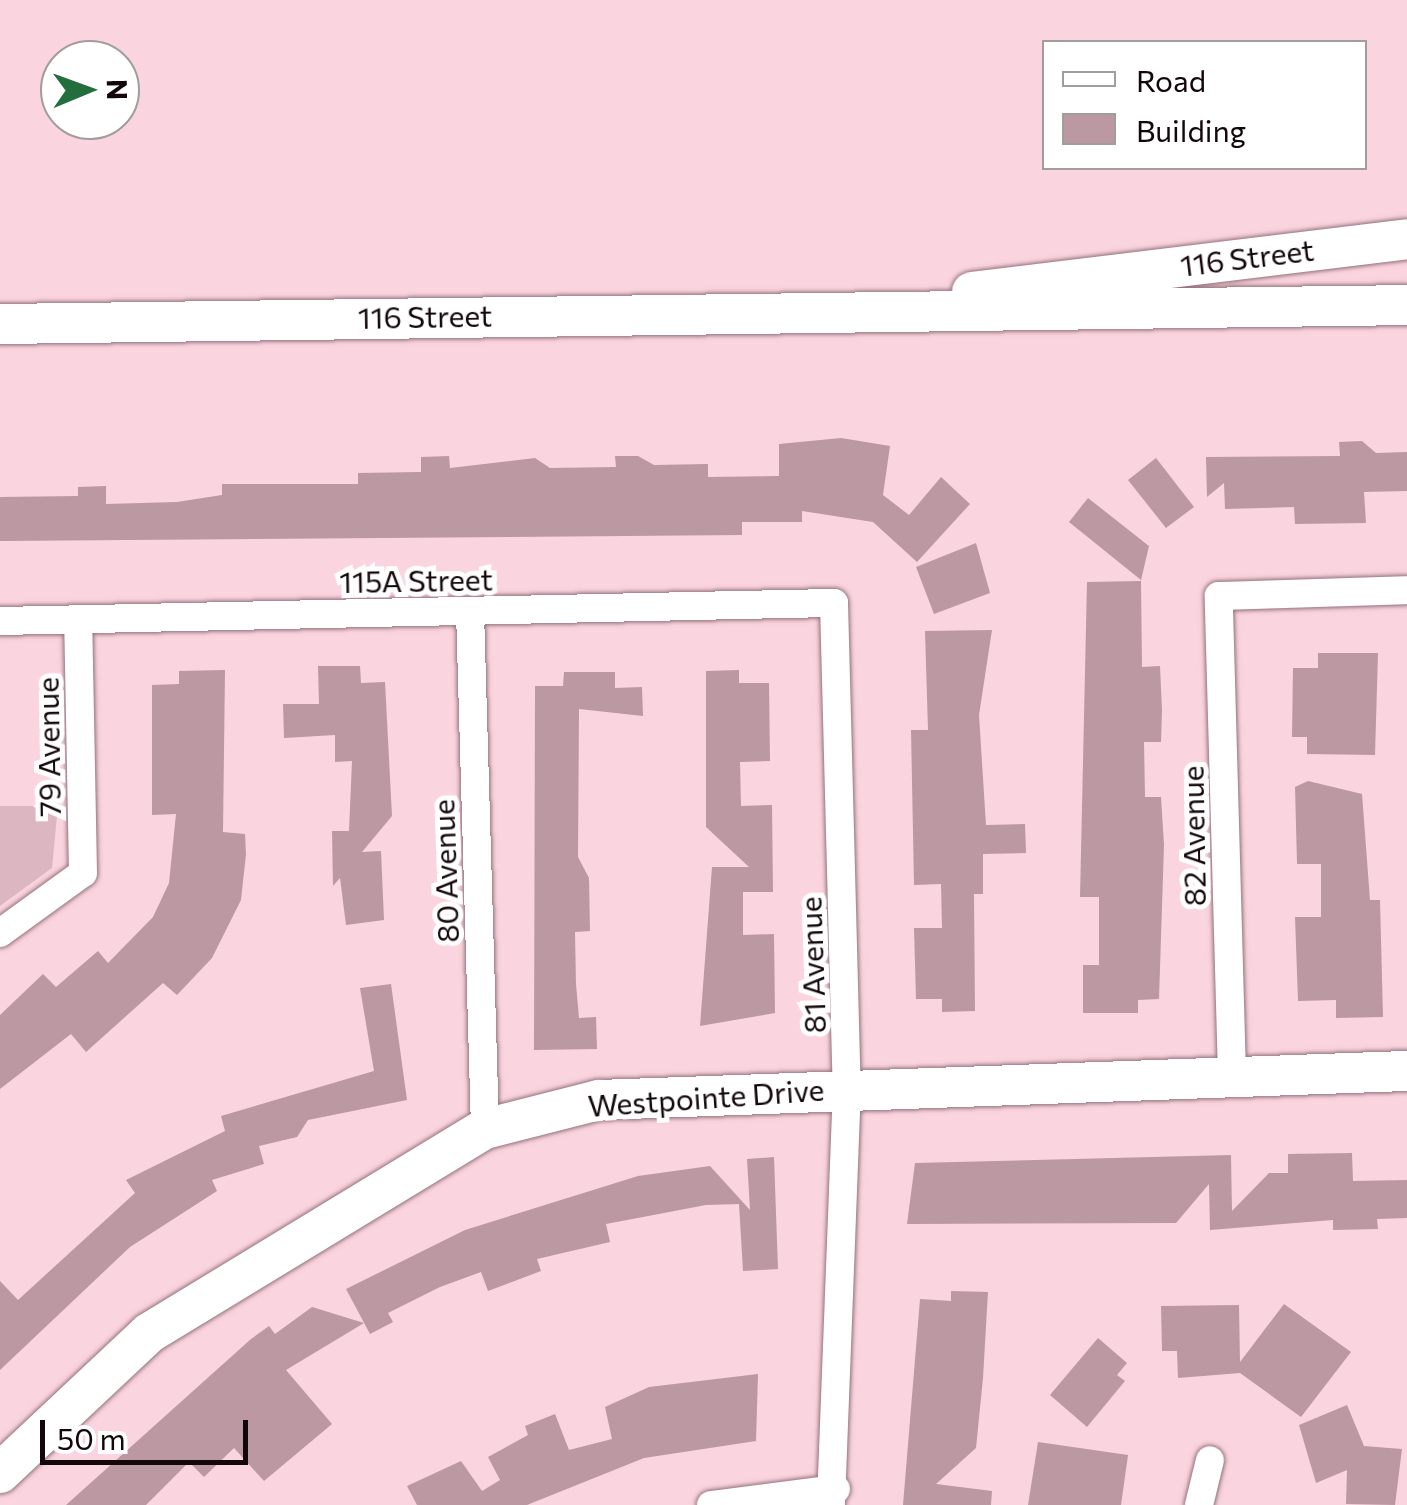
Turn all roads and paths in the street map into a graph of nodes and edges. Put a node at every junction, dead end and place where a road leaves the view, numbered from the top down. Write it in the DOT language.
graph roads {
  1 [pos="1407,239"];
  2 [pos="1407,305"];
  3 [pos="849,307"];
  4 [pos="0,324"];
  5 [pos="1407,590"];
  6 [pos="834,602"];
  7 [pos="470,611"];
  8 [pos="0,620"];
  9 [pos="78,620"];
  10 [pos="0,933"];
  11 [pos="1407,1071"];
  12 [pos="1232,1076"];
  13 [pos="848,1086"];
  14 [pos="484,1129"];
  15 [pos="1210,1460"];
  16 [pos="0,1473"];
  17 [pos="834,1497"];
  18 [pos="710,1505"];
  19 [pos="1199,1505"];
  1 -- 3 [label="main road, 116 Street"];
  2 -- 3 [label="main road, 116 Street"];
  3 -- 4 [label="main road, 116 Street"];
  5 -- 12 [label="street, 82 Avenue"];
  6 -- 7 [label="street, 115A Street"];
  6 -- 13 [label="street, 81 Avenue"];
  7 -- 9 [label="street, 115A Street"];
  7 -- 14 [label="street, 80 Avenue"];
  8 -- 9 [label="street, 115A Street"];
  9 -- 10 [label="street, 79 Avenue"];
  11 -- 12 [label="main road, Westpointe Drive"];
  12 -- 13 [label="main road, Westpointe Drive"];
  13 -- 14 [label="main road, Westpointe Drive"];
  13 -- 17 [label="street, 81 Avenue"];
  14 -- 16 [label="main road, Westpointe Drive"];
  15 -- 19 [label="street"];
  17 -- 18 [label="street"];
}
